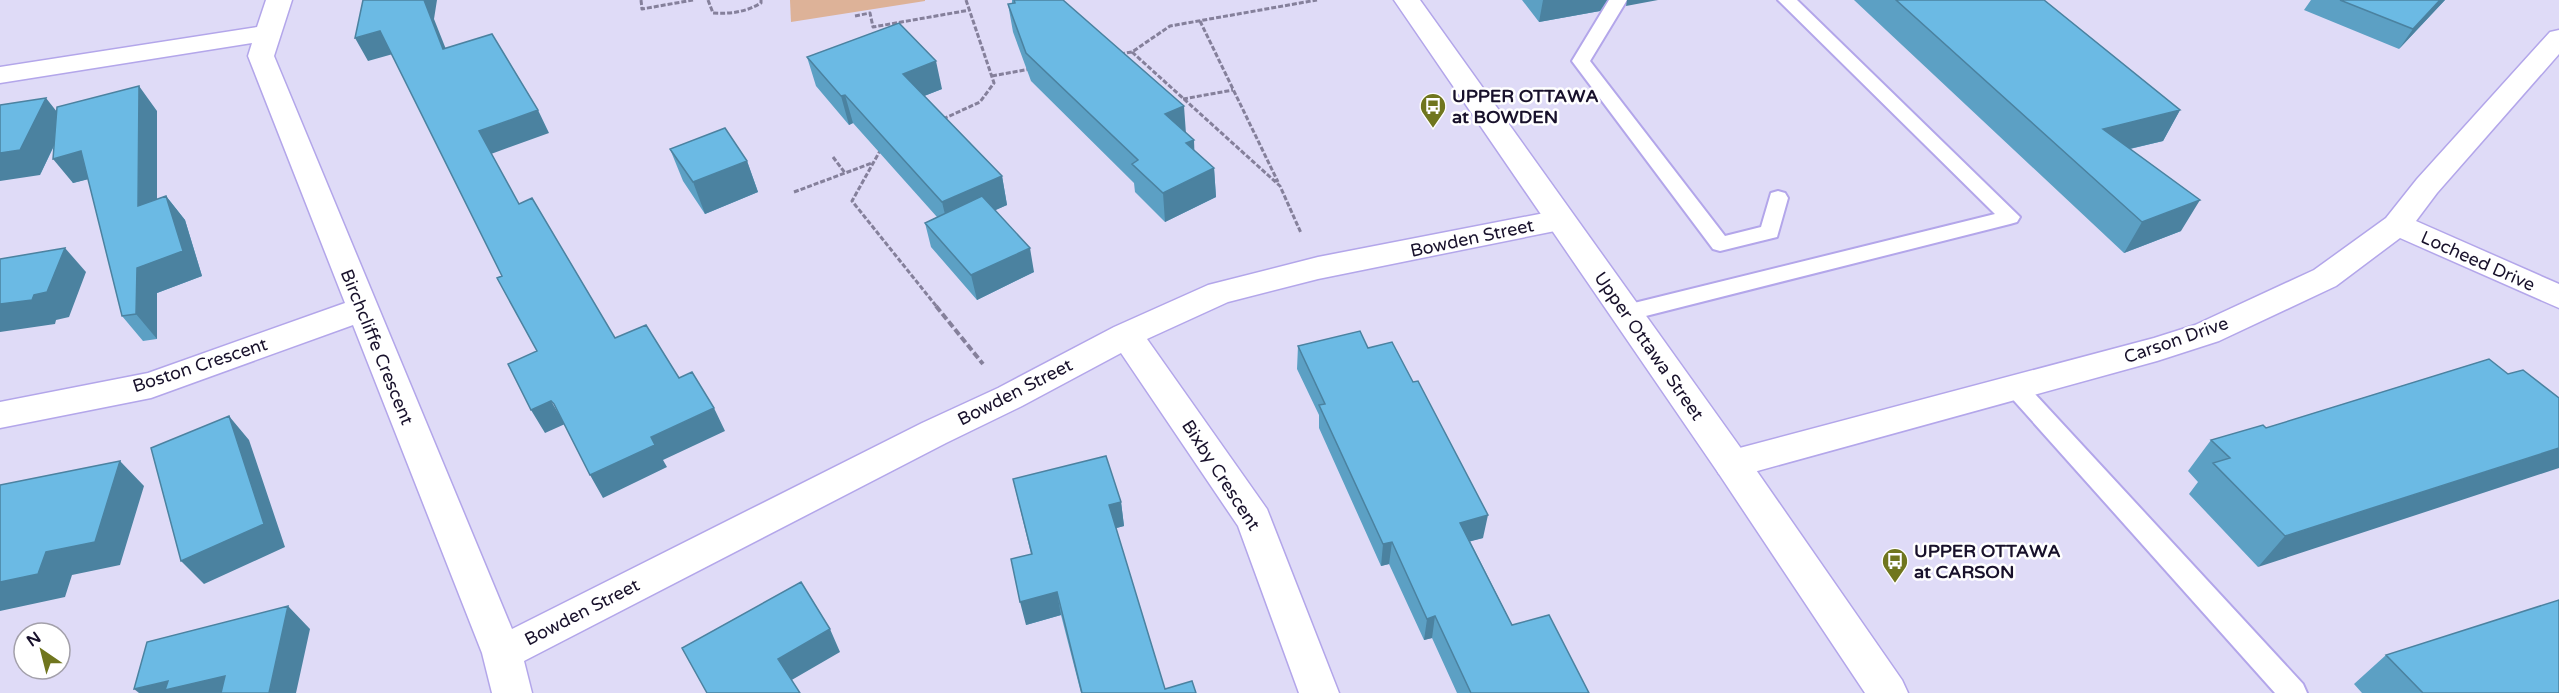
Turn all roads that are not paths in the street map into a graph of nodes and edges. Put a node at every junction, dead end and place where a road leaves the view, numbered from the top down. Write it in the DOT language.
graph roads {
  1 [pos="279,0"];
  2 [pos="1407,0"];
  3 [pos="1618,0"];
  4 [pos="1787,0"];
  5 [pos="268,33"];
  6 [pos="2559,38"];
  7 [pos="0,75"];
  8 [pos="1778,198"];
  9 [pos="1560,220"];
  10 [pos="2397,225"];
  11 [pos="2559,297"];
  12 [pos="362,309"];
  13 [pos="1626,313"];
  14 [pos="1126,335"];
  15 [pos="2016,388"];
  16 [pos="0,415"];
  17 [pos="1732,464"];
  18 [pos="502,653"];
  19 [pos="512,693"];
  20 [pos="1319,693"];
  21 [pos="1888,693"];
  22 [pos="2293,693"];
  1 -- 5 [label="street, Birchcliffe Crescent"];
  2 -- 9 [label="street, Upper Ottawa Street"];
  3 -- 8 [label="lane"];
  4 -- 13 [label="lane"];
  5 -- 7 [label="street"];
  5 -- 12 [label="street, Birchcliffe Crescent"];
  6 -- 10 [label="street, Carson Drive"];
  9 -- 13 [label="street, Upper Ottawa Street"];
  9 -- 14 [label="street, Bowden Street"];
  10 -- 11 [label="street, Locheed Drive"];
  10 -- 15 [label="street, Carson Drive"];
  12 -- 16 [label="street, Boston Crescent"];
  12 -- 18 [label="street, Birchcliffe Crescent"];
  13 -- 17 [label="street, Upper Ottawa Street"];
  14 -- 18 [label="street, Bowden Street"];
  14 -- 20 [label="street, Bixby Crescent"];
  15 -- 17 [label="street, Carson Drive"];
  15 -- 22 [label="lane"];
  17 -- 21 [label="street, Upper Ottawa Street"];
  18 -- 19 [label="street, Birchcliffe Crescent"];
}
